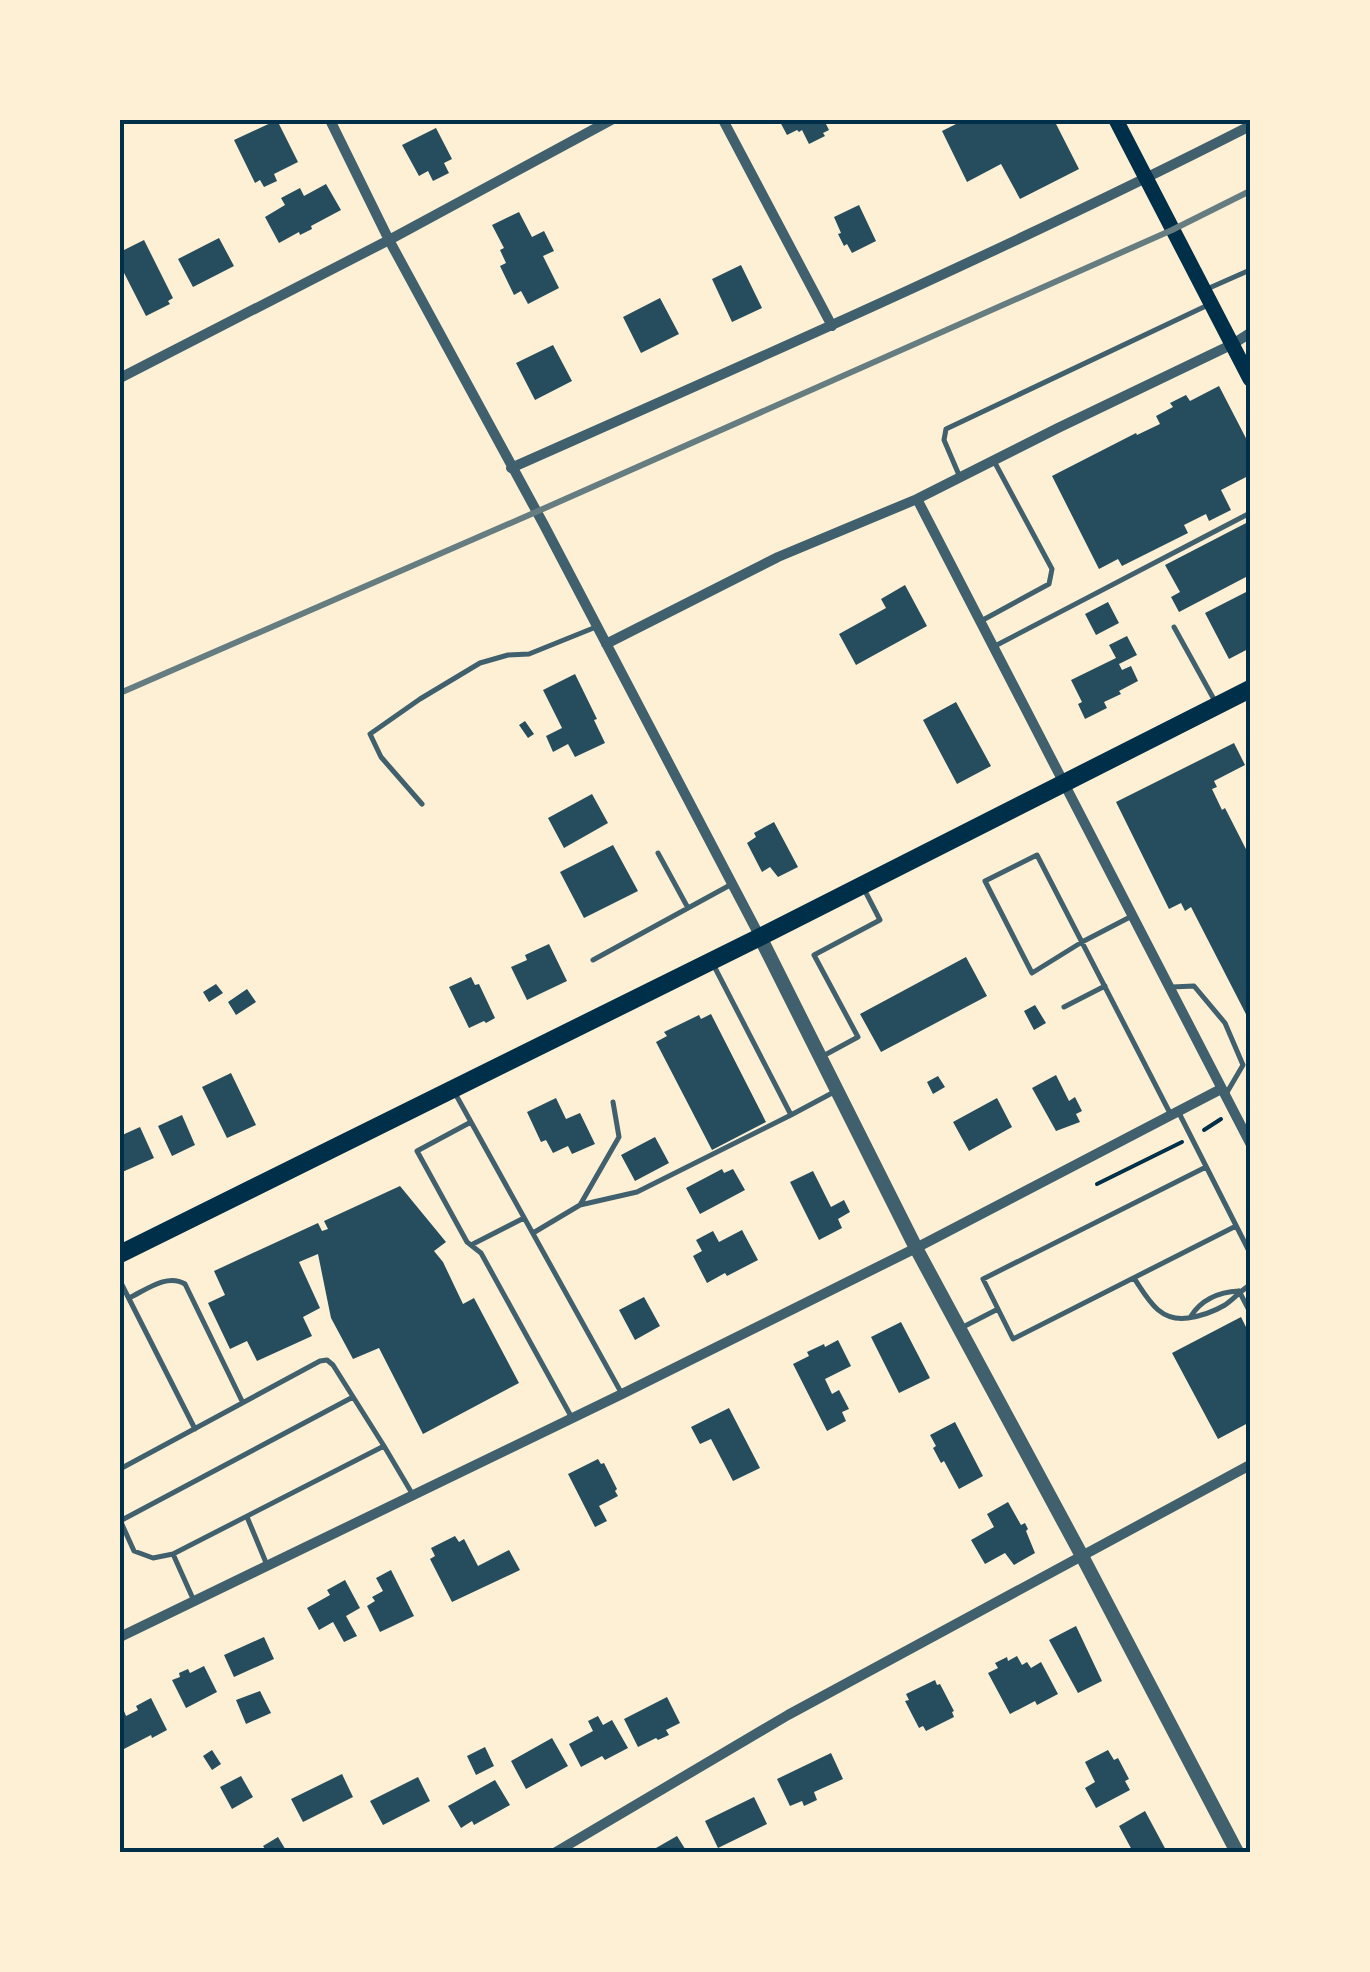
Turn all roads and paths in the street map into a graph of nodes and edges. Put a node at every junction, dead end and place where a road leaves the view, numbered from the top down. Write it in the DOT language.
graph roads {
  1 [pos="330,120"];
  2 [pos="611,120"];
  3 [pos="723,120"];
  4 [pos="1116,120"];
  5 [pos="1250,126"];
  6 [pos="1148,178"];
  7 [pos="390,240"];
  8 [pos="1250,270"];
  9 [pos="1208,297"];
  10 [pos="832,326"];
  11 [pos="1250,332"];
  12 [pos="1233,344"];
  13 [pos="120,378"];
  14 [pos="1250,379"];
  15 [pos="994,460"];
  16 [pos="511,468"];
  17 [pos="960,477"];
  18 [pos="917,499"];
  19 [pos="1250,513"];
  20 [pos="981,621"];
  21 [pos="596,627"];
  22 [pos="1174,628"];
  23 [pos="606,644"];
  24 [pos="995,646"];
  25 [pos="1250,689"];
  26 [pos="1218,705"];
  27 [pos="1064,785"];
  28 [pos="422,804"];
  29 [pos="658,853"];
  30 [pos="732,884"];
  31 [pos="862,886"];
  32 [pos="688,908"];
  33 [pos="1132,916"];
  34 [pos="760,938"];
  35 [pos="1082,942"];
  36 [pos="593,960"];
  37 [pos="712,961"];
  38 [pos="1104,986"];
  39 [pos="1169,987"];
  40 [pos="1064,1007"];
  41 [pos="820,1058"];
  42 [pos="453,1090"];
  43 [pos="837,1091"];
  44 [pos="1223,1092"];
  45 [pos="613,1102"];
  46 [pos="1174,1113"];
  47 [pos="790,1115"];
  48 [pos="471,1122"];
  49 [pos="1191,1138"];
  50 [pos="1250,1143"];
  51 [pos="1206,1167"];
  52 [pos="1097,1184"];
  53 [pos="580,1205"];
  54 [pos="524,1218"];
  55 [pos="1236,1226"];
  56 [pos="532,1233"];
  57 [pos="472,1246"];
  58 [pos="916,1248"];
  59 [pos="1250,1253"];
  60 [pos="120,1254"];
  61 [pos="1134,1278"];
  62 [pos="120,1281"];
  63 [pos="1250,1285"];
  64 [pos="1239,1291"];
  65 [pos="129,1298"];
  66 [pos="998,1309"];
  67 [pos="1250,1312"];
  68 [pos="1190,1317"];
  69 [pos="958,1329"];
  70 [pos="622,1394"];
  71 [pos="353,1396"];
  72 [pos="242,1402"];
  73 [pos="572,1418"];
  74 [pos="195,1429"];
  75 [pos="384,1446"];
  76 [pos="1250,1465"];
  77 [pos="120,1469"];
  78 [pos="413,1495"];
  79 [pos="246,1516"];
  80 [pos="120,1520"];
  81 [pos="173,1554"];
  82 [pos="1082,1556"];
  83 [pos="268,1565"];
  84 [pos="194,1601"];
  85 [pos="120,1636"];
  86 [pos="556,1852"];
  87 [pos="1237,1852"];
  1 -- 7 [label="street"];
  2 -- 7 [label="street"];
  3 -- 10 [label="street"];
  4 -- 6 [label="main road"];
  5 -- 6 [label="street"];
  6 -- 9 [label="main road"];
  6 -- 10 [label="street"];
  7 -- 13 [label="street"];
  7 -- 16 [label="street"];
  8 -- 9 [label="lane"];
  9 -- 12 [label="main road"];
  9 -- 17 [label="lane"];
  10 -- 16 [label="street"];
  11 -- 12 [label="street"];
  12 -- 14 [label="main road"];
  12 -- 15 [label="street"];
  15 -- 17 [label="street"];
  15 -- 20 [label="lane"];
  16 -- 21 [label="street"];
  17 -- 18 [label="street"];
  18 -- 20 [label="street"];
  18 -- 23 [label="street"];
  19 -- 24 [label="lane"];
  20 -- 24 [label="street"];
  21 -- 23 [label="street"];
  21 -- 28 [label="lane"];
  22 -- 26 [label="lane"];
  23 -- 30 [label="street"];
  24 -- 27 [label="street"];
  25 -- 26 [label="main road"];
  26 -- 27 [label="main road"];
  27 -- 31 [label="main road"];
  27 -- 33 [label="street"];
  29 -- 32 [label="lane"];
  30 -- 32 [label="lane"];
  30 -- 34 [label="street"];
  31 -- 34 [label="main road"];
  31 -- 41 [label="lane"];
  32 -- 36 [label="lane"];
  33 -- 35 [label="lane"];
  33 -- 39 [label="street"];
  34 -- 37 [label="main road"];
  34 -- 41 [label="street"];
  35 -- 35 [label="lane"];
  35 -- 38 [label="lane"];
  37 -- 42 [label="main road"];
  37 -- 47 [label="lane"];
  38 -- 40 [label="lane"];
  38 -- 46 [label="lane"];
  39 -- 44 [label="street"];
  39 -- 44 [label="lane"];
  41 -- 43 [label="street"];
  42 -- 48 [label="lane"];
  42 -- 60 [label="main road"];
  43 -- 47 [label="lane"];
  43 -- 58 [label="street"];
  44 -- 46 [label="street"];
  44 -- 50 [label="street"];
  45 -- 53 [label="lane"];
  46 -- 49 [label="lane"];
  46 -- 58 [label="street"];
  47 -- 53 [label="lane"];
  48 -- 54 [label="lane"];
  48 -- 57 [label="lane"];
  49 -- 51 [label="lane"];
  49 -- 52 [label="path"];
  51 -- 55 [label="lane"];
  51 -- 66 [label="lane"];
  53 -- 56 [label="lane"];
  54 -- 56 [label="lane"];
  54 -- 57 [label="lane"];
  55 -- 59 [label="lane"];
  55 -- 61 [label="lane"];
  56 -- 70 [label="lane"];
  57 -- 73 [label="lane"];
  58 -- 69 [label="street"];
  58 -- 70 [label="street"];
  61 -- 66 [label="lane"];
  61 -- 68 [label="lane"];
  62 -- 65 [label="lane"];
  63 -- 64 [label="lane"];
  64 -- 67 [label="lane"];
  64 -- 68 [label="lane"];
  64 -- 68 [label="lane"];
  65 -- 72 [label="lane"];
  65 -- 74 [label="lane"];
  66 -- 69 [label="lane"];
  69 -- 82 [label="street"];
  70 -- 73 [label="street"];
  71 -- 72 [label="lane"];
  71 -- 75 [label="lane"];
  71 -- 80 [label="lane"];
  72 -- 74 [label="lane"];
  73 -- 78 [label="street"];
  74 -- 77 [label="lane"];
  75 -- 78 [label="lane"];
  75 -- 79 [label="lane"];
  76 -- 82 [label="street"];
  78 -- 83 [label="street"];
  79 -- 81 [label="lane"];
  79 -- 83 [label="lane"];
  80 -- 81 [label="lane"];
  81 -- 84 [label="lane"];
  82 -- 86 [label="street"];
  82 -- 87 [label="street"];
  83 -- 84 [label="street"];
  84 -- 85 [label="street"];
}
